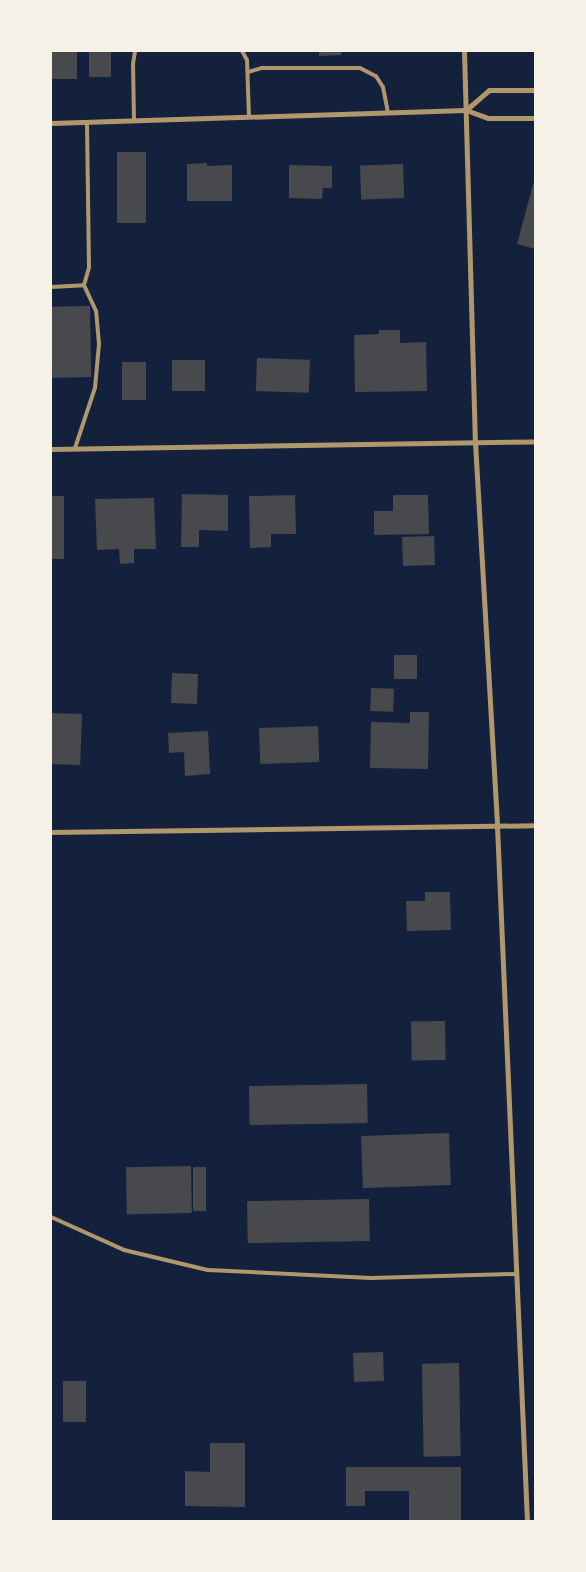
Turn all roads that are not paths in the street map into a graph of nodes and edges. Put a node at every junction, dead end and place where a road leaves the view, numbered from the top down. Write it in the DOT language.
graph roads {
  1 [pos="135,51"];
  2 [pos="242,51"];
  3 [pos="464,51"];
  4 [pos="248,72"];
  5 [pos="535,90"];
  6 [pos="466,110"];
  7 [pos="388,112"];
  8 [pos="249,116"];
  9 [pos="535,118"];
  10 [pos="134,120"];
  11 [pos="87,122"];
  12 [pos="51,123"];
  13 [pos="84,285"];
  14 [pos="51,287"];
  15 [pos="535,441"];
  16 [pos="475,442"];
  17 [pos="75,448"];
  18 [pos="51,449"];
  19 [pos="535,825"];
  20 [pos="497,826"];
  21 [pos="51,832"];
  22 [pos="51,1217"];
  23 [pos="516,1274"];
  24 [pos="527,1521"];
  1 -- 10 [label="lane"];
  2 -- 4 [label="lane"];
  3 -- 6 [label="street"];
  4 -- 7 [label="lane"];
  4 -- 8 [label="lane"];
  5 -- 6 [label="street"];
  6 -- 7 [label="street"];
  6 -- 9 [label="street"];
  6 -- 16 [label="street"];
  7 -- 8 [label="street"];
  8 -- 10 [label="street"];
  10 -- 11 [label="street"];
  11 -- 12 [label="street"];
  11 -- 13 [label="lane"];
  13 -- 14 [label="lane"];
  13 -- 17 [label="lane"];
  15 -- 16 [label="street"];
  16 -- 17 [label="street"];
  16 -- 20 [label="street"];
  17 -- 18 [label="street"];
  19 -- 20 [label="street"];
  20 -- 21 [label="street"];
  20 -- 23 [label="street"];
  22 -- 23 [label="lane"];
  23 -- 24 [label="street"];
}
